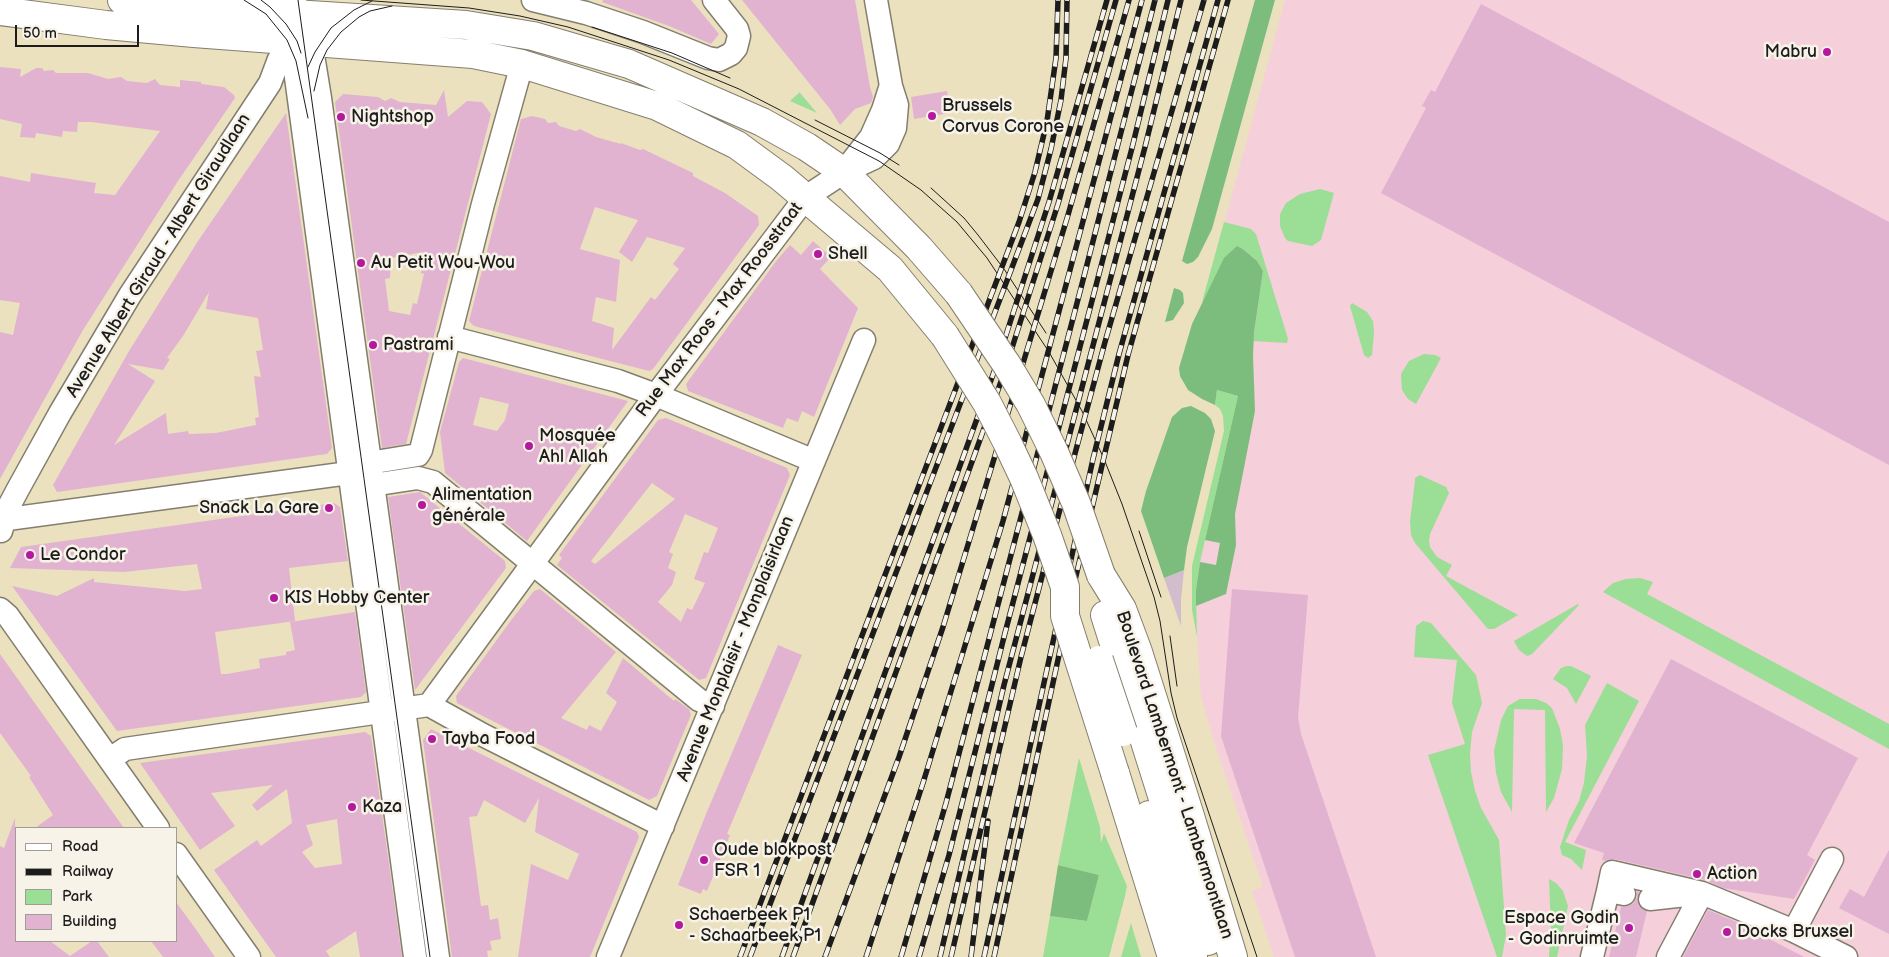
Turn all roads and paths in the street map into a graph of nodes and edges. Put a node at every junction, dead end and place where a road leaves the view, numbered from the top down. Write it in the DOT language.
graph roads {
  1 [pos="122,0"];
  2 [pos="534,0"];
  3 [pos="714,0"];
  4 [pos="876,0"];
  5 [pos="296,7"];
  6 [pos="0,11"];
  7 [pos="301,43"];
  8 [pos="272,49"];
  9 [pos="522,64"];
  10 [pos="844,172"];
  11 [pos="806,197"];
  12 [pos="449,337"];
  13 [pos="864,340"];
  14 [pos="656,394"];
  15 [pos="814,461"];
  16 [pos="369,462"];
  17 [pos="349,473"];
  18 [pos="372,485"];
  19 [pos="2,525"];
  20 [pos="532,564"];
  21 [pos="1101,575"];
  22 [pos="1065,587"];
  23 [pos="0,609"];
  24 [pos="429,705"];
  25 [pos="713,706"];
  26 [pos="392,711"];
  27 [pos="110,759"];
  28 [pos="663,826"];
  29 [pos="157,827"];
  30 [pos="178,857"];
  31 [pos="1832,859"];
  32 [pos="1702,893"];
  33 [pos="1650,899"];
  34 [pos="1794,932"];
  35 [pos="249,957"];
  36 [pos="414,957"];
  37 [pos="438,957"];
  38 [pos="608,957"];
  39 [pos="1172,957"];
  40 [pos="1192,957"];
  41 [pos="1213,957"];
  42 [pos="1233,957"];
  43 [pos="1592,957"];
  44 [pos="1668,957"];
  45 [pos="1846,957"];
  1 -- 5 [label="main road, Boulevard Lambermont - Lambermontlaan"];
  2 -- 3 [label="street"];
  4 -- 10 [label="street, Rue Max Roos - Max Roosstraat"];
  5 -- 7 [label="street"];
  5 -- 10 [label="main road, Boulevard Lambermont - Lambermontlaan"];
  6 -- 8 [label="main road"];
  7 -- 8 [label="main road"];
  7 -- 9 [label="main road"];
  7 -- 16 [label="street"];
  7 -- 17 [label="street"];
  8 -- 19 [label="street, Avenue Albert Giraud - Albert Giraudlaan"];
  9 -- 11 [label="main road"];
  9 -- 12 [label="street"];
  10 -- 11 [label="street, Rue Max Roos - Max Roosstraat"];
  10 -- 21 [label="main road, Boulevard Lambermont - Lambermontlaan, bridge"];
  11 -- 14 [label="street, Rue Max Roos - Max Roosstraat"];
  11 -- 22 [label="main road, bridge"];
  12 -- 14 [label="street"];
  12 -- 16 [label="street"];
  13 -- 15 [label="street, Avenue Monplaisir - Monplaisirlaan"];
  14 -- 15 [label="street"];
  14 -- 20 [label="street, Rue Max Roos - Max Roosstraat"];
  15 -- 25 [label="street, Avenue Monplaisir - Monplaisirlaan"];
  16 -- 17 [label="street"];
  16 -- 18 [label="street"];
  17 -- 18 [label="street"];
  17 -- 19 [label="street"];
  17 -- 26 [label="street"];
  18 -- 20 [label="street"];
  18 -- 26 [label="street"];
  20 -- 24 [label="street, Rue Max Roos - Max Roosstraat"];
  20 -- 25 [label="street"];
  21 -- 41 [label="main road"];
  21 -- 42 [label="main road, Boulevard Lambermont - Lambermontlaan"];
  22 -- 39 [label="main road, bridge"];
  22 -- 40 [label="main road, bridge"];
  23 -- 27 [label="street"];
  24 -- 26 [label="street"];
  24 -- 28 [label="street"];
  25 -- 28 [label="street, Avenue Monplaisir - Monplaisirlaan"];
  26 -- 27 [label="street"];
  26 -- 36 [label="street"];
  26 -- 37 [label="street"];
  27 -- 29 [label="street"];
  28 -- 38 [label="street, Avenue Monplaisir - Monplaisirlaan"];
  30 -- 35 [label="street"];
  31 -- 34 [label="street"];
  32 -- 33 [label="street"];
  32 -- 34 [label="street"];
  32 -- 43 [label="street"];
  32 -- 44 [label="street"];
  34 -- 45 [label="street"];
}
